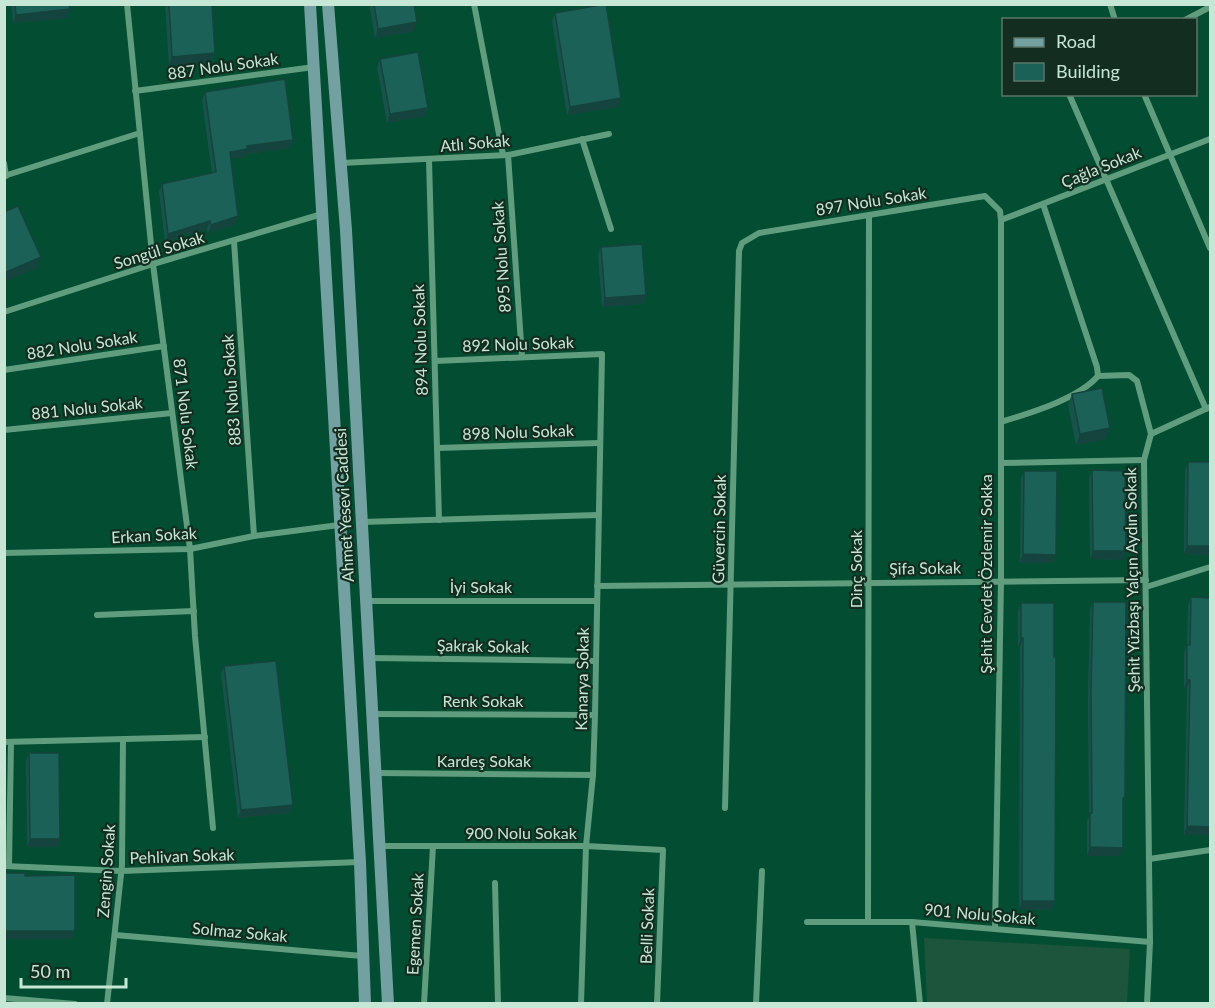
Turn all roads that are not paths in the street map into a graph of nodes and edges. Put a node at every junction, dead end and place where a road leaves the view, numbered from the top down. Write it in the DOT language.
graph roads {
  1 [pos="126,4"];
  2 [pos="310,4"];
  3 [pos="328,4"];
  4 [pos="474,4"];
  5 [pos="1210,7"];
  6 [pos="1189,18"];
  7 [pos="314,67"];
  8 [pos="135,91"];
  9 [pos="1070,96"];
  10 [pos="1145,96"];
  11 [pos="140,133"];
  12 [pos="609,134"];
  13 [pos="1210,138"];
  14 [pos="582,140"];
  15 [pos="1170,154"];
  16 [pos="505,155"];
  17 [pos="429,160"];
  18 [pos="4,163"];
  19 [pos="341,163"];
  20 [pos="5,176"];
  21 [pos="1106,180"];
  22 [pos="1044,204"];
  23 [pos="322,214"];
  24 [pos="869,215"];
  25 [pos="1001,220"];
  26 [pos="611,229"];
  27 [pos="234,242"];
  28 [pos="1210,248"];
  29 [pos="739,250"];
  30 [pos="153,264"];
  31 [pos="4,312"];
  32 [pos="164,346"];
  33 [pos="602,354"];
  34 [pos="522,357"];
  35 [pos="435,361"];
  36 [pos="4,370"];
  37 [pos="1098,376"];
  38 [pos="1208,408"];
  39 [pos="172,413"];
  40 [pos="1001,422"];
  41 [pos="4,430"];
  42 [pos="1151,434"];
  43 [pos="600,443"];
  44 [pos="437,448"];
  45 [pos="1144,460"];
  46 [pos="1001,463"];
  47 [pos="598,515"];
  48 [pos="439,520"];
  49 [pos="361,522"];
  50 [pos="339,525"];
  51 [pos="254,536"];
  52 [pos="190,549"];
  53 [pos="4,553"];
  54 [pos="1210,567"];
  55 [pos="1000,581"];
  56 [pos="869,583"];
  57 [pos="1146,583"];
  58 [pos="731,584"];
  59 [pos="597,586"];
  60 [pos="365,601"];
  61 [pos="597,601"];
  62 [pos="194,612"];
  63 [pos="98,615"];
  64 [pos="369,658"];
  65 [pos="596,661"];
  66 [pos="372,714"];
  67 [pos="595,715"];
  68 [pos="205,737"];
  69 [pos="123,740"];
  70 [pos="8,742"];
  71 [pos="375,773"];
  72 [pos="593,775"];
  73 [pos="725,808"];
  74 [pos="213,828"];
  75 [pos="379,846"];
  76 [pos="433,846"];
  77 [pos="586,846"];
  78 [pos="663,850"];
  79 [pos="1210,850"];
  80 [pos="1149,859"];
  81 [pos="360,862"];
  82 [pos="7,866"];
  83 [pos="121,871"];
  84 [pos="762,871"];
  85 [pos="495,883"];
  86 [pos="807,922"];
  87 [pos="868,922"];
  88 [pos="912,922"];
  89 [pos="995,929"];
  90 [pos="115,935"];
  91 [pos="1150,942"];
  92 [pos="362,956"];
  93 [pos="4,998"];
  94 [pos="75,1004"];
  95 [pos="107,1004"];
  96 [pos="364,1004"];
  97 [pos="388,1004"];
  98 [pos="424,1004"];
  99 [pos="498,1004"];
  100 [pos="581,1004"];
  101 [pos="657,1004"];
  102 [pos="756,1004"];
  103 [pos="920,1004"];
  104 [pos="1147,1004"];
  1 -- 8 [label="street, 871 Nolu Sokak"];
  2 -- 7 [label="main road, Ahmet Yesevi Caddesi"];
  3 -- 19 [label="main road, Ahmet Yesevi Caddesi"];
  4 -- 16 [label="street, 895 Nolu Sokak"];
  5 -- 6 [label="street"];
  7 -- 8 [label="street, 887 Nolu Sokak"];
  7 -- 23 [label="main road, Ahmet Yesevi Caddesi"];
  8 -- 11 [label="street, 871 Nolu Sokak"];
  9 -- 21 [label="street"];
  10 -- 15 [label="street"];
  11 -- 20 [label="street"];
  11 -- 30 [label="street, 871 Nolu Sokak"];
  12 -- 14 [label="street, Atlı Sokak"];
  13 -- 15 [label="street, Çağla Sokak"];
  14 -- 16 [label="street, Atlı Sokak"];
  14 -- 26 [label="street"];
  15 -- 21 [label="street, Çağla Sokak"];
  15 -- 28 [label="street"];
  16 -- 17 [label="street, Atlı Sokak"];
  16 -- 34 [label="street, 895 Nolu Sokak"];
  17 -- 19 [label="street, Atlı Sokak"];
  17 -- 35 [label="street, 894 Nolu Sokak"];
  18 -- 20 [label="street"];
  19 -- 49 [label="main road, Ahmet Yesevi Caddesi"];
  21 -- 22 [label="street, Çağla Sokak"];
  21 -- 38 [label="street"];
  22 -- 25 [label="street, Çağla Sokak"];
  22 -- 37 [label="street"];
  23 -- 27 [label="street, Songül Sokak"];
  23 -- 50 [label="main road, Ahmet Yesevi Caddesi"];
  24 -- 25 [label="street, 897 Nolu Sokak"];
  24 -- 29 [label="street, 897 Nolu Sokak"];
  24 -- 56 [label="street, Dinç Sokak"];
  25 -- 40 [label="street, Şehit Cevdet Özdemir Sokka"];
  27 -- 30 [label="street, Songül Sokak"];
  27 -- 51 [label="street, 883 Nolu Sokak"];
  29 -- 58 [label="street, Güvercin Sokak"];
  30 -- 31 [label="street, Songül Sokak"];
  30 -- 32 [label="street, 871 Nolu Sokak"];
  32 -- 36 [label="street, 882 Nolu Sokak"];
  32 -- 39 [label="street, 871 Nolu Sokak"];
  33 -- 34 [label="street, 892 Nolu Sokak"];
  33 -- 43 [label="street, Kanarya Sokak"];
  34 -- 35 [label="street, 892 Nolu Sokak"];
  35 -- 44 [label="street, 894 Nolu Sokak"];
  37 -- 40 [label="street"];
  37 -- 42 [label="street, Şehit Yüzbaşı Yalçın Aydın Sokak"];
  38 -- 42 [label="street"];
  39 -- 41 [label="street, 881 Nolu Sokak"];
  39 -- 52 [label="street, 871 Nolu Sokak"];
  40 -- 46 [label="street, Şehit Cevdet Özdemir Sokka"];
  42 -- 45 [label="street, Şehit Yüzbaşı Yalçın Aydın Sokak"];
  43 -- 44 [label="street, 898 Nolu Sokak"];
  43 -- 47 [label="street, Kanarya Sokak"];
  44 -- 48 [label="street, 894 Nolu Sokak"];
  45 -- 46 [label="street"];
  45 -- 57 [label="street, Şehit Yüzbaşı Yalçın Aydın Sokak"];
  46 -- 55 [label="street, Şehit Cevdet Özdemir Sokka"];
  47 -- 48 [label="street"];
  47 -- 59 [label="street, Kanarya Sokak"];
  48 -- 49 [label="street"];
  49 -- 60 [label="main road, Ahmet Yesevi Caddesi"];
  50 -- 51 [label="street, Erkan Sokak"];
  50 -- 81 [label="main road, Ahmet Yesevi Caddesi"];
  51 -- 52 [label="street, Erkan Sokak"];
  52 -- 53 [label="street, Erkan Sokak"];
  52 -- 62 [label="street, 871 Nolu Sokak"];
  54 -- 57 [label="street, Şifa Sokak"];
  55 -- 56 [label="street, Şifa Sokak"];
  55 -- 57 [label="street, Şifa Sokak"];
  55 -- 89 [label="street, Şehit Cevdet Özdemir Sokka"];
  56 -- 58 [label="street, Şifa Sokak"];
  56 -- 87 [label="street, Dinç Sokak"];
  57 -- 80 [label="street, Şehit Yüzbaşı Yalçın Aydın Sokak"];
  58 -- 59 [label="street, Şifa Sokak"];
  58 -- 73 [label="street, Güvercin Sokak"];
  59 -- 61 [label="street, Kanarya Sokak"];
  60 -- 61 [label="street, İyi Sokak"];
  60 -- 64 [label="main road, Ahmet Yesevi Caddesi"];
  61 -- 65 [label="street, Kanarya Sokak"];
  62 -- 63 [label="street"];
  62 -- 68 [label="street, 871 Nolu Sokak"];
  64 -- 65 [label="street, Şakrak Sokak"];
  64 -- 66 [label="main road, Ahmet Yesevi Caddesi"];
  65 -- 67 [label="street, Kanarya Sokak"];
  66 -- 67 [label="street, Renk Sokak"];
  66 -- 71 [label="main road, Ahmet Yesevi Caddesi"];
  67 -- 72 [label="street, Kanarya Sokak"];
  68 -- 69 [label="street"];
  68 -- 74 [label="street, 871 Nolu Sokak"];
  69 -- 70 [label="street"];
  69 -- 83 [label="street, Zengin Sokak"];
  70 -- 82 [label="street"];
  71 -- 72 [label="street, Kardeş Sokak"];
  71 -- 75 [label="main road, Ahmet Yesevi Caddesi"];
  72 -- 77 [label="street, Kanarya Sokak"];
  75 -- 76 [label="street, 900 Nolu Sokak"];
  75 -- 97 [label="main road, Ahmet Yesevi Caddesi"];
  76 -- 77 [label="street, 900 Nolu Sokak"];
  76 -- 98 [label="street, Egemen Sokak"];
  77 -- 78 [label="street, 900 Nolu Sokak"];
  77 -- 100 [label="street, Kanarya Sokak"];
  78 -- 101 [label="street, Belli Sokak"];
  79 -- 80 [label="street"];
  80 -- 91 [label="street, Şehit Yüzbaşı Yalçın Aydın Sokak"];
  81 -- 83 [label="street, Pehlivan Sokak"];
  81 -- 92 [label="main road, Ahmet Yesevi Caddesi"];
  82 -- 83 [label="street, Pehlivan Sokak"];
  83 -- 90 [label="street, Zengin Sokak"];
  84 -- 102 [label="street"];
  85 -- 99 [label="street"];
  86 -- 87 [label="street, 901 Nolu Sokak"];
  87 -- 88 [label="street, 901 Nolu Sokak"];
  88 -- 89 [label="street, 901 Nolu Sokak"];
  88 -- 103 [label="street"];
  89 -- 91 [label="street, 901 Nolu Sokak"];
  90 -- 92 [label="street, Solmaz Sokak"];
  90 -- 95 [label="street, Zengin Sokak"];
  91 -- 104 [label="street, Şehit Yüzbaşı Yalçın Aydın Sokak"];
  92 -- 96 [label="main road, Ahmet Yesevi Caddesi"];
  93 -- 94 [label="street"];
}
